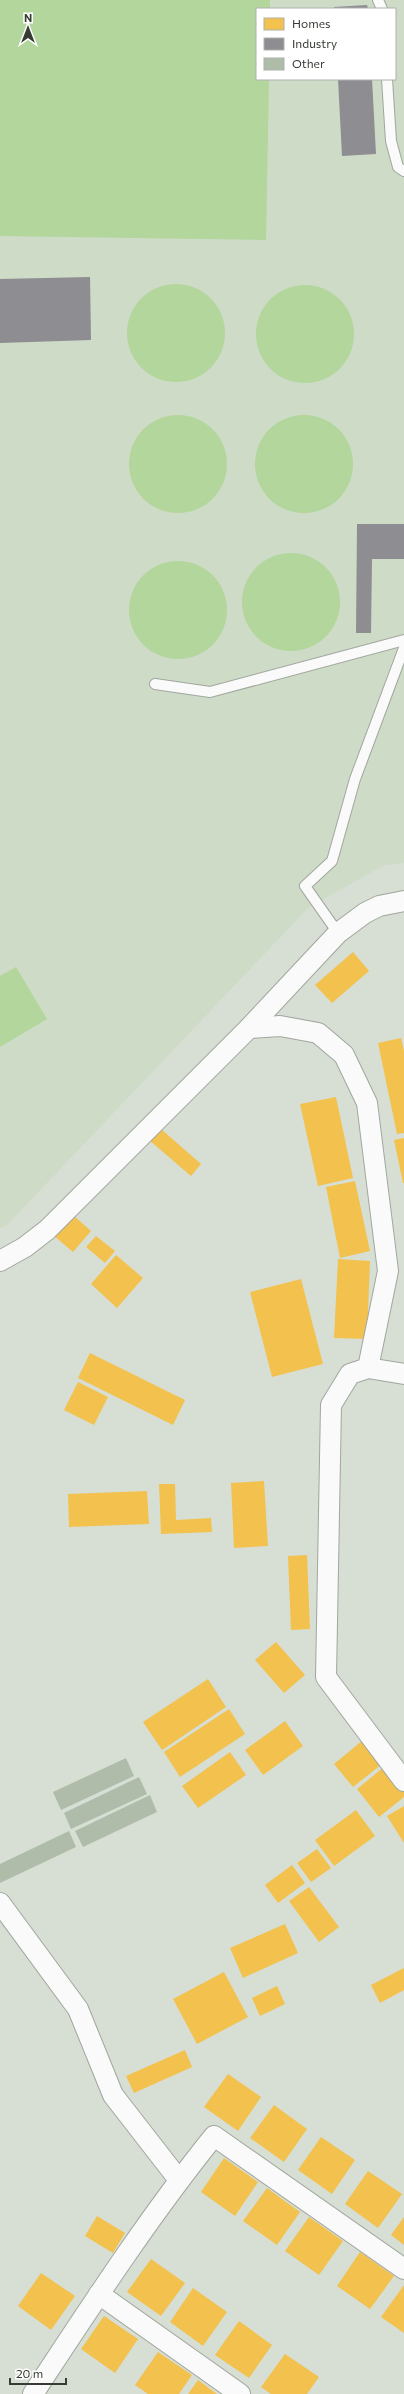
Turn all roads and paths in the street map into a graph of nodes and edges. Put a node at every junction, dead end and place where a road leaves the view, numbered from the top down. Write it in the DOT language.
graph roads {
  1 [pos="387,80"];
  2 [pos="404,171"];
  3 [pos="404,640"];
  4 [pos="404,648"];
  5 [pos="155,684"];
  6 [pos="404,901"];
  7 [pos="338,933"];
  8 [pos="249,1028"];
  9 [pos="0,1261"];
  10 [pos="368,1368"];
  11 [pos="404,1374"];
  12 [pos="404,1781"];
  13 [pos="0,1903"];
  14 [pos="179,2180"];
  15 [pos="404,2270"];
  16 [pos="99,2294"];
  17 [pos="33,2394"];
  18 [pos="240,2394"];
  1 -- 2 [label="lane"];
  3 -- 5 [label="lane"];
  4 -- 7 [label="lane"];
  6 -- 7 [label="street"];
  7 -- 8 [label="street"];
  8 -- 9 [label="street"];
  8 -- 10 [label="street"];
  10 -- 11 [label="street"];
  10 -- 12 [label="street"];
  13 -- 14 [label="street"];
  14 -- 15 [label="street"];
  14 -- 16 [label="street"];
  16 -- 17 [label="street"];
  16 -- 18 [label="street"];
}
